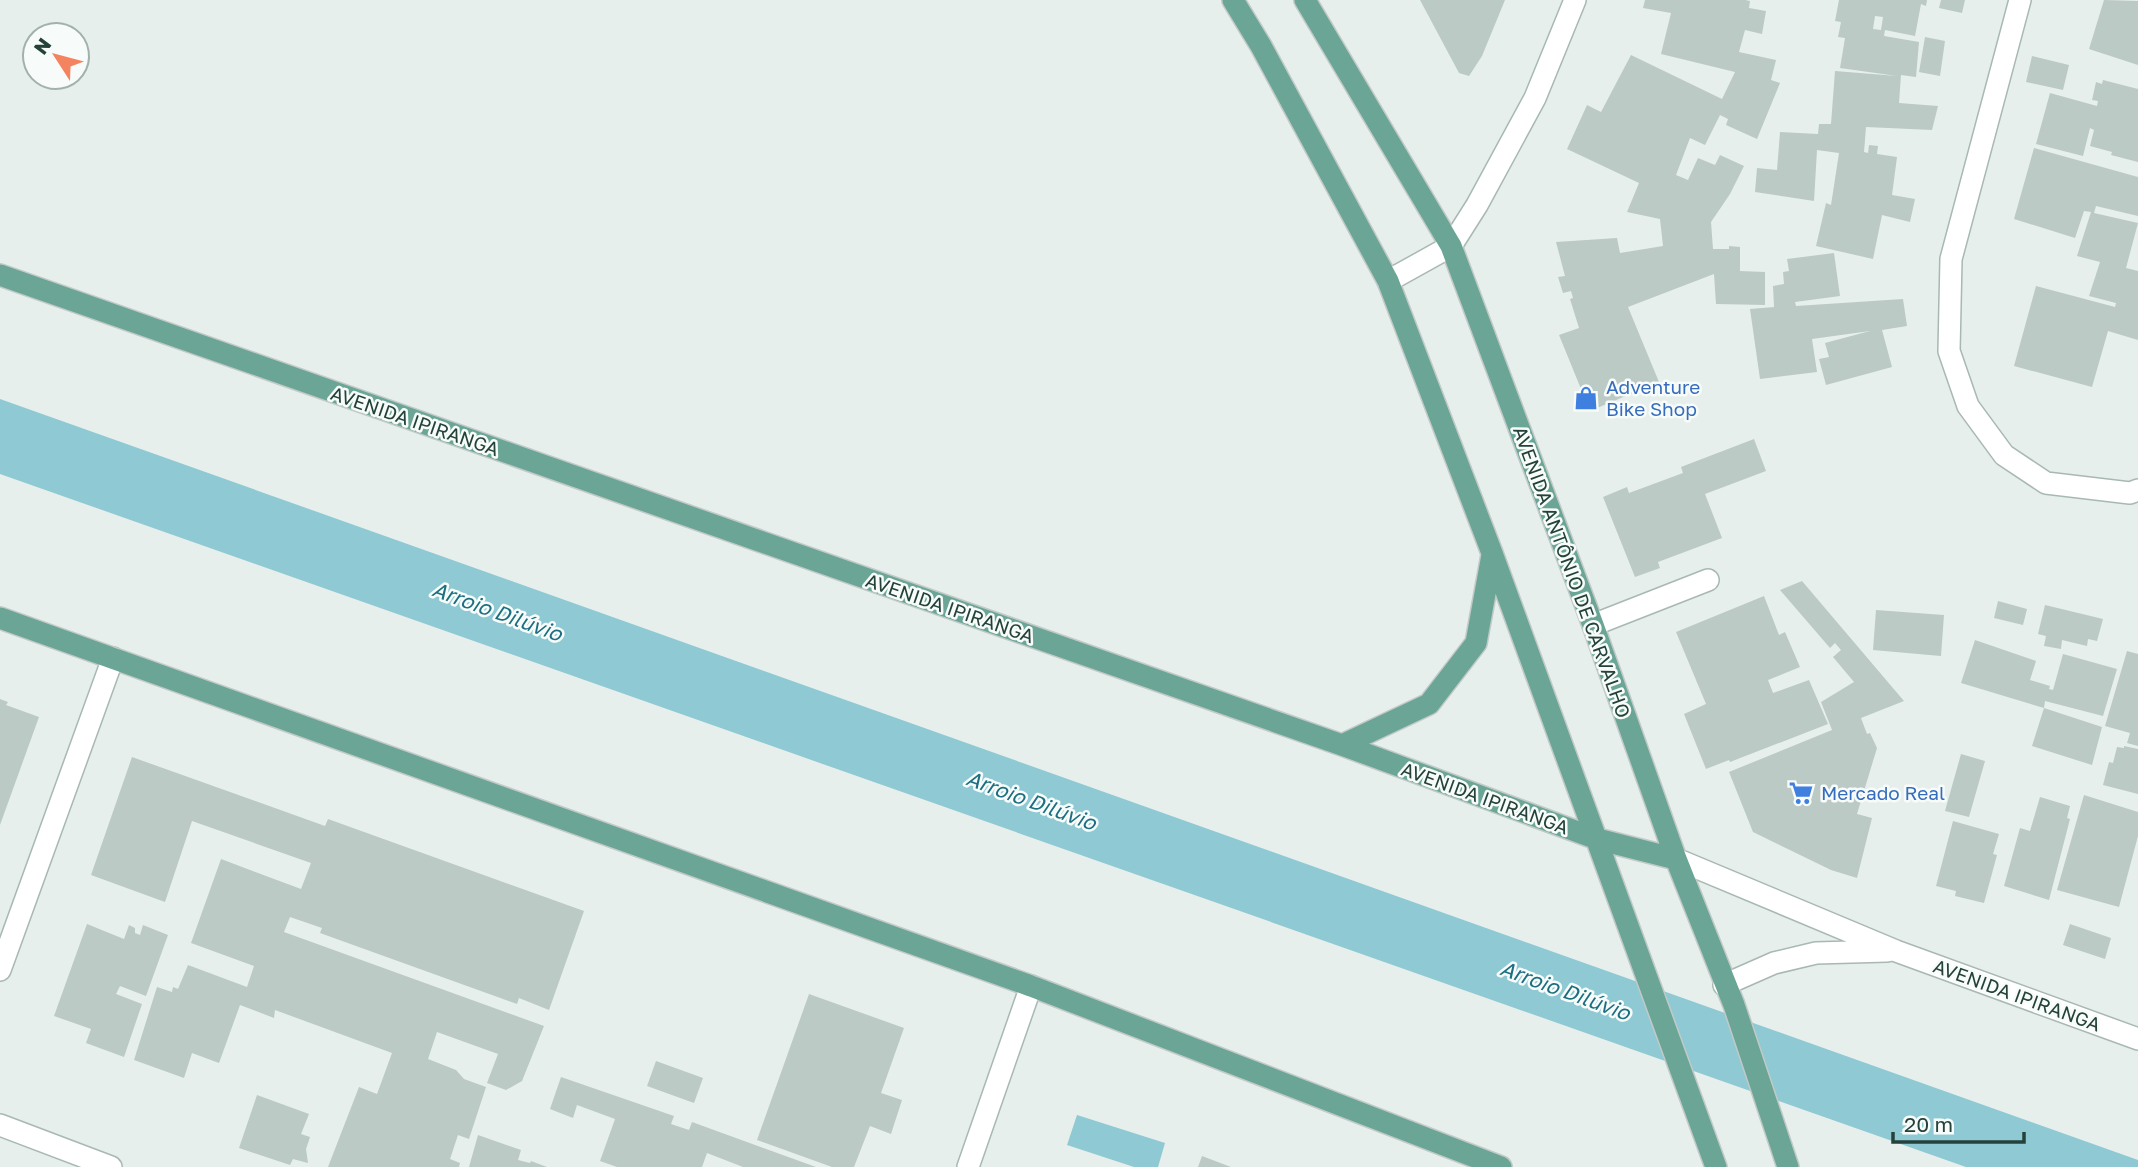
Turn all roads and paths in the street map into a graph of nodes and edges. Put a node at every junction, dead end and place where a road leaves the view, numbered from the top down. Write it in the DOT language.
graph roads {
  1 [pos="1233,0"];
  2 [pos="1305,0"];
  3 [pos="1575,0"];
  4 [pos="2020,0"];
  5 [pos="1451,246"];
  6 [pos="0,275"];
  7 [pos="1388,281"];
  8 [pos="2138,490"];
  9 [pos="1493,553"];
  10 [pos="1707,580"];
  11 [pos="0,618"];
  12 [pos="1593,625"];
  13 [pos="113,658"];
  14 [pos="1342,745"];
  15 [pos="1597,839"];
  16 [pos="1676,859"];
  17 [pos="1896,951"];
  18 [pos="0,970"];
  19 [pos="1724,985"];
  20 [pos="1031,986"];
  21 [pos="2138,1039"];
  22 [pos="0,1125"];
  23 [pos="1787,1164"];
  24 [pos="111,1167"];
  25 [pos="968,1167"];
  26 [pos="1501,1167"];
  27 [pos="1716,1167"];
  1 -- 7 [label="main road"];
  2 -- 5 [label="main road, AVENIDA ANTÔNIO DE CARVALHO"];
  3 -- 5 [label="street"];
  4 -- 8 [label="street"];
  5 -- 7 [label="street"];
  5 -- 12 [label="main road, AVENIDA ANTÔNIO DE CARVALHO"];
  6 -- 14 [label="main road, AVENIDA IPIRANGA"];
  7 -- 9 [label="main road"];
  9 -- 14 [label="main road"];
  9 -- 15 [label="main road"];
  10 -- 12 [label="street"];
  11 -- 13 [label="main road"];
  12 -- 16 [label="main road, AVENIDA ANTÔNIO DE CARVALHO"];
  13 -- 18 [label="street"];
  13 -- 20 [label="main road"];
  14 -- 15 [label="main road, AVENIDA IPIRANGA"];
  15 -- 16 [label="main road, AVENIDA IPIRANGA"];
  15 -- 27 [label="main road"];
  16 -- 17 [label="street, AVENIDA IPIRANGA"];
  16 -- 19 [label="main road, AVENIDA ANTÔNIO DE CARVALHO"];
  17 -- 19 [label="street, AVENIDA IPIRANGA"];
  17 -- 21 [label="street, AVENIDA IPIRANGA"];
  19 -- 23 [label="main road, AVENIDA ANTÔNIO DE CARVALHO"];
  20 -- 25 [label="street"];
  20 -- 26 [label="main road"];
  22 -- 24 [label="street"];
}
